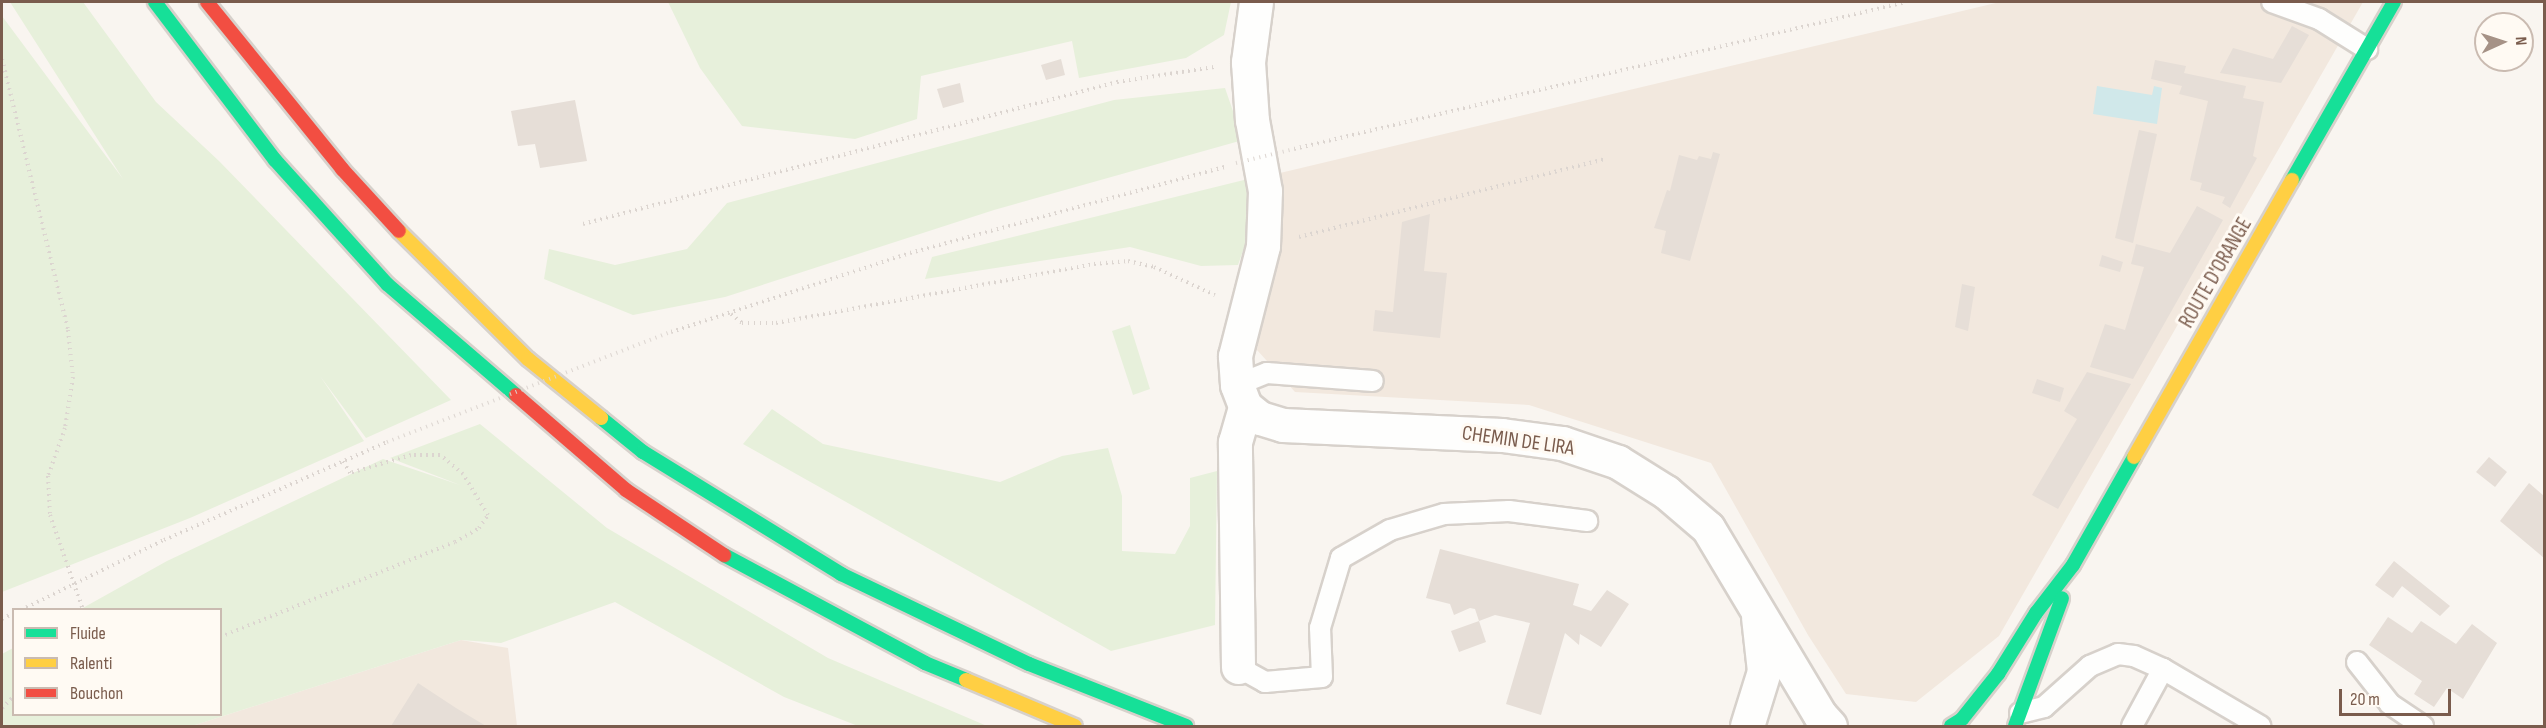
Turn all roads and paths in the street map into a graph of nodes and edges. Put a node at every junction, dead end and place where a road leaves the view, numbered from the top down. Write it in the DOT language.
graph roads {
  1 [pos="155,2"];
  2 [pos="207,2"];
  3 [pos="1256,2"];
  4 [pos="1906,2"];
  5 [pos="2272,2"];
  6 [pos="2394,2"];
  7 [pos="2367,49"];
  8 [pos="2,59"];
  9 [pos="1248,62"];
  10 [pos="1605,159"];
  11 [pos="583,224"];
  12 [pos="1263,246"];
  13 [pos="1246,308"];
  14 [pos="731,314"];
  15 [pos="1373,381"];
  16 [pos="1241,396"];
  17 [pos="343,461"];
  18 [pos="1587,521"];
  19 [pos="2073,566"];
  20 [pos="23,608"];
  21 [pos="83,608"];
  22 [pos="1758,615"];
  23 [pos="222,636"];
  24 [pos="2357,662"];
  25 [pos="1238,667"];
  26 [pos="2163,669"];
  27 [pos="2018,719"];
  28 [pos="1075,726"];
  29 [pos="1186,726"];
  30 [pos="1747,726"];
  31 [pos="1830,726"];
  32 [pos="1951,726"];
  33 [pos="2132,726"];
  34 [pos="2260,726"];
  35 [pos="2423,726"];
  1 -- 28 [label="main road"];
  2 -- 29 [label="main road"];
  3 -- 9 [label="street"];
  4 -- 14 [label="path, bridge"];
  5 -- 7 [label="lane"];
  6 -- 7 [label="main road, ROUTE D'ORANGE"];
  7 -- 19 [label="main road, ROUTE D'ORANGE"];
  8 -- 21 [label="path"];
  9 -- 11 [label="path"];
  9 -- 12 [label="street"];
  10 -- 12 [label="path"];
  12 -- 13 [label="street"];
  13 -- 14 [label="path"];
  13 -- 16 [label="street"];
  14 -- 17 [label="path, bridge"];
  15 -- 16 [label="lane"];
  16 -- 22 [label="street, CHEMIN DE LIRA"];
  16 -- 25 [label="street"];
  17 -- 20 [label="path, bridge"];
  17 -- 23 [label="path"];
  18 -- 25 [label="lane"];
  19 -- 27 [label="main road, ROUTE D'ORANGE"];
  19 -- 32 [label="main road, ROUTE D'ORANGE"];
  22 -- 30 [label="street"];
  22 -- 31 [label="street"];
  24 -- 35 [label="lane"];
  26 -- 27 [label="lane"];
  26 -- 33 [label="lane"];
  26 -- 34 [label="lane"];
}
